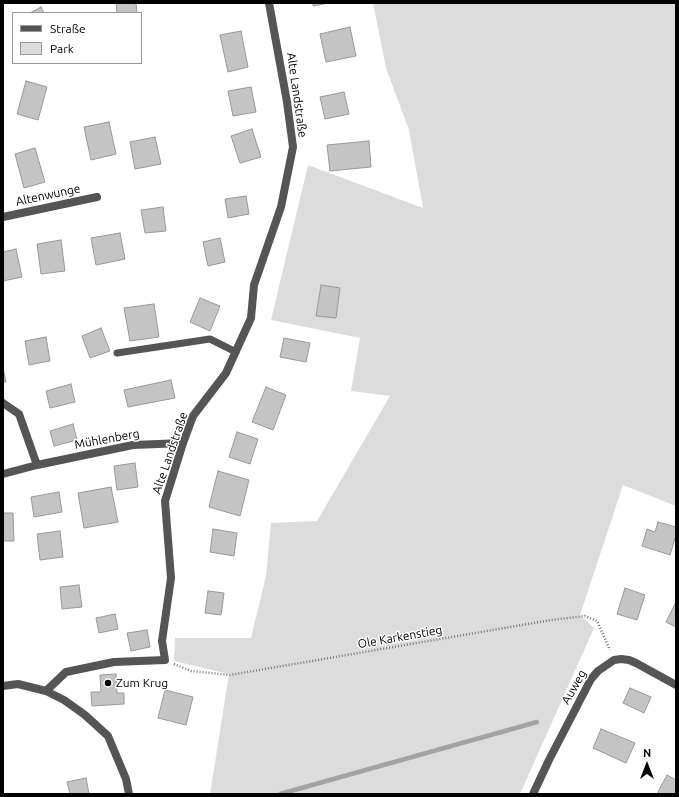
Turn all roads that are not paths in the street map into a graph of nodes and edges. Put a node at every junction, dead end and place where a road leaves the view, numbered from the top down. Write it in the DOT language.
graph roads {
  1 [pos="269,3"];
  2 [pos="97,197"];
  3 [pos="3,217"];
  4 [pos="236,352"];
  5 [pos="117,353"];
  6 [pos="3,403"];
  7 [pos="183,443"];
  8 [pos="37,465"];
  9 [pos="3,474"];
  10 [pos="676,685"];
  11 [pos="3,686"];
  12 [pos="46,691"];
  13 [pos="129,794"];
  14 [pos="533,794"];
  1 -- 4 [label="street, Alte Landstraße"];
  2 -- 3 [label="street, Altenwunge"];
  4 -- 5 [label="lane"];
  4 -- 7 [label="street, Alte Landstraße"];
  6 -- 8 [label="street"];
  7 -- 8 [label="street, Mühlenberg"];
  7 -- 12 [label="street, Alte Landstraße"];
  8 -- 9 [label="street, Mühlenberg"];
  10 -- 14 [label="street, Auweg"];
  11 -- 12 [label="street"];
  12 -- 13 [label="street"];
}
